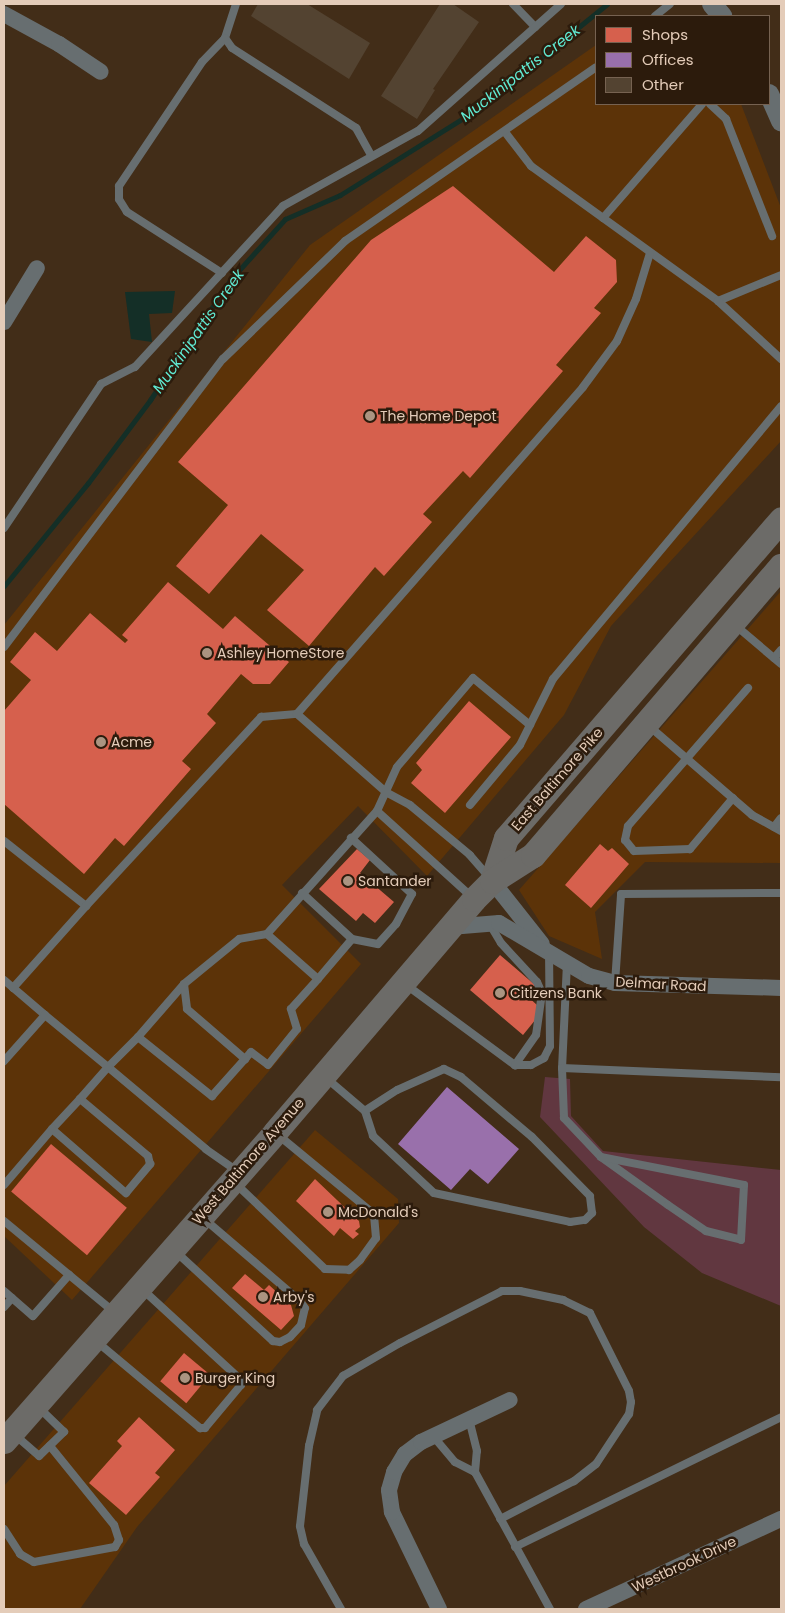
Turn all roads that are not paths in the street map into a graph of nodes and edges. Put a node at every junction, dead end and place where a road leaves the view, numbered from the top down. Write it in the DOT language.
graph roads {
  1 [pos="236,4"];
  2 [pos="512,4"];
  3 [pos="562,4"];
  4 [pos="670,4"];
  5 [pos="712,4"];
  6 [pos="4,14"];
  7 [pos="656,15"];
  8 [pos="721,15"];
  9 [pos="535,27"];
  10 [pos="225,38"];
  11 [pos="595,68"];
  12 [pos="101,72"];
  13 [pos="770,96"];
  14 [pos="701,105"];
  15 [pos="711,105"];
  16 [pos="781,121"];
  17 [pos="505,132"];
  18 [pos="372,155"];
  19 [pos="603,218"];
  20 [pos="772,236"];
  21 [pos="650,253"];
  22 [pos="37,268"];
  23 [pos="222,273"];
  24 [pos="781,275"];
  25 [pos="718,301"];
  26 [pos="4,322"];
  27 [pos="781,359"];
  28 [pos="781,406"];
  29 [pos="781,519"];
  30 [pos="4,528"];
  31 [pos="781,566"];
  32 [pos="732,623"];
  33 [pos="4,647"];
  34 [pos="781,650"];
  35 [pos="774,658"];
  36 [pos="781,664"];
  37 [pos="651,670"];
  38 [pos="748,688"];
  39 [pos="675,690"];
  40 [pos="297,714"];
  41 [pos="646,724"];
  42 [pos="530,726"];
  43 [pos="687,759"];
  44 [pos="387,793"];
  45 [pos="733,798"];
  46 [pos="470,805"];
  47 [pos="377,811"];
  48 [pos="781,818"];
  49 [pos="774,827"];
  50 [pos="781,831"];
  51 [pos="351,838"];
  52 [pos="4,841"];
  53 [pos="492,881"];
  54 [pos="302,893"];
  55 [pos="781,893"];
  56 [pos="474,899"];
  57 [pos="86,906"];
  58 [pos="489,923"];
  59 [pos="450,927"];
  60 [pos="267,934"];
  61 [pos="352,939"];
  62 [pos="548,952"];
  63 [pos="567,963"];
  64 [pos="318,979"];
  65 [pos="4,980"];
  66 [pos="403,983"];
  67 [pos="615,983"];
  68 [pos="184,984"];
  69 [pos="13,988"];
  70 [pos="781,988"];
  71 [pos="45,1015"];
  72 [pos="138,1037"];
  73 [pos="245,1059"];
  74 [pos="4,1061"];
  75 [pos="516,1065"];
  76 [pos="108,1068"];
  77 [pos="562,1068"];
  78 [pos="324,1076"];
  79 [pos="781,1077"];
  80 [pos="80,1099"];
  81 [pos="365,1111"];
  82 [pos="52,1129"];
  83 [pos="274,1132"];
  84 [pos="601,1157"];
  85 [pos="235,1176"];
  86 [pos="4,1185"];
  87 [pos="201,1216"];
  88 [pos="4,1221"];
  89 [pos="172,1248"];
  90 [pos="69,1275"];
  91 [pos="138,1286"];
  92 [pos="4,1291"];
  93 [pos="12,1298"];
  94 [pos="4,1307"];
  95 [pos="115,1313"];
  96 [pos="92,1339"];
  97 [pos="510,1400"];
  98 [pos="35,1404"];
  99 [pos="781,1417"];
  100 [pos="469,1419"];
  101 [pos="433,1436"];
  102 [pos="6,1437"];
  103 [pos="50,1446"];
  104 [pos="475,1472"];
  105 [pos="500,1518"];
  106 [pos="781,1519"];
  107 [pos="4,1529"];
  108 [pos="515,1547"];
  109 [pos="432,1607"];
  110 [pos="342,1609"];
  111 [pos="550,1609"];
  112 [pos="586,1609"];
  1 -- 10 [label="lane"];
  2 -- 9 [label="lane"];
  3 -- 9 [label="lane"];
  4 -- 7 [label="lane"];
  5 -- 8 [label="street"];
  6 -- 12 [label="street"];
  9 -- 18 [label="lane"];
  10 -- 18 [label="lane"];
  10 -- 23 [label="lane"];
  11 -- 17 [label="lane"];
  13 -- 16 [label="street"];
  14 -- 19 [label="lane"];
  15 -- 20 [label="lane"];
  17 -- 19 [label="lane"];
  17 -- 33 [label="lane"];
  18 -- 23 [label="lane"];
  19 -- 21 [label="lane"];
  21 -- 25 [label="lane"];
  21 -- 40 [label="lane"];
  22 -- 26 [label="street"];
  23 -- 30 [label="lane"];
  24 -- 25 [label="lane"];
  25 -- 27 [label="lane"];
  28 -- 42 [label="lane"];
  29 -- 37 [label="main road, East Baltimore Pike"];
  31 -- 32 [label="main road"];
  32 -- 35 [label="lane"];
  32 -- 39 [label="main road"];
  34 -- 35 [label="lane"];
  35 -- 36 [label="lane"];
  37 -- 39 [label="main road"];
  37 -- 53 [label="main road, East Baltimore Pike"];
  38 -- 43 [label="lane"];
  39 -- 41 [label="main road"];
  40 -- 44 [label="lane"];
  40 -- 57 [label="lane"];
  41 -- 43 [label="lane"];
  41 -- 53 [label="main road"];
  42 -- 44 [label="lane"];
  42 -- 46 [label="lane"];
  43 -- 45 [label="lane"];
  43 -- 45 [label="lane"];
  44 -- 47 [label="lane"];
  44 -- 53 [label="lane"];
  45 -- 49 [label="lane"];
  47 -- 51 [label="lane"];
  47 -- 56 [label="lane"];
  48 -- 49 [label="lane"];
  49 -- 50 [label="lane"];
  51 -- 54 [label="lane"];
  51 -- 61 [label="lane"];
  52 -- 57 [label="lane"];
  53 -- 56 [label="main road, West Baltimore Avenue"];
  53 -- 62 [label="street, Delmar Road"];
  54 -- 60 [label="lane"];
  54 -- 61 [label="lane"];
  55 -- 67 [label="lane"];
  56 -- 59 [label="main road, West Baltimore Avenue"];
  57 -- 69 [label="lane"];
  58 -- 59 [label="street, Delmar Road"];
  58 -- 62 [label="street, Delmar Road"];
  58 -- 75 [label="lane"];
  59 -- 66 [label="main road, West Baltimore Avenue"];
  60 -- 64 [label="lane"];
  60 -- 68 [label="lane"];
  61 -- 64 [label="lane"];
  62 -- 63 [label="street, Delmar Road"];
  62 -- 75 [label="lane"];
  63 -- 67 [label="street, Delmar Road"];
  63 -- 77 [label="lane"];
  64 -- 73 [label="lane"];
  65 -- 69 [label="lane"];
  66 -- 75 [label="lane"];
  66 -- 78 [label="main road, West Baltimore Avenue"];
  67 -- 70 [label="street, Delmar Road"];
  68 -- 72 [label="lane"];
  68 -- 73 [label="lane"];
  69 -- 71 [label="lane"];
  71 -- 74 [label="lane"];
  71 -- 76 [label="lane"];
  72 -- 73 [label="lane"];
  72 -- 76 [label="lane"];
  76 -- 80 [label="lane"];
  76 -- 85 [label="lane"];
  77 -- 79 [label="lane"];
  77 -- 84 [label="lane"];
  78 -- 81 [label="lane"];
  78 -- 83 [label="main road, West Baltimore Avenue"];
  80 -- 82 [label="lane"];
  80 -- 82 [label="lane"];
  81 -- 81 [label="lane"];
  82 -- 86 [label="lane"];
  83 -- 85 [label="main road, West Baltimore Avenue"];
  83 -- 85 [label="lane"];
  84 -- 84 [label="lane"];
  85 -- 87 [label="main road, West Baltimore Avenue"];
  87 -- 89 [label="main road, West Baltimore Avenue"];
  87 -- 89 [label="lane"];
  88 -- 90 [label="lane"];
  89 -- 91 [label="main road, West Baltimore Avenue"];
  90 -- 93 [label="lane"];
  90 -- 95 [label="lane"];
  91 -- 95 [label="main road, West Baltimore Avenue"];
  91 -- 96 [label="lane"];
  92 -- 93 [label="lane"];
  93 -- 94 [label="lane"];
  95 -- 96 [label="main road, West Baltimore Avenue"];
  96 -- 98 [label="main road, West Baltimore Avenue"];
  97 -- 100 [label="street"];
  98 -- 102 [label="main road, West Baltimore Avenue"];
  98 -- 103 [label="lane"];
  99 -- 108 [label="lane"];
  100 -- 101 [label="street"];
  100 -- 104 [label="lane"];
  101 -- 104 [label="lane"];
  101 -- 109 [label="street"];
  102 -- 103 [label="lane"];
  103 -- 107 [label="lane"];
  104 -- 105 [label="lane"];
  105 -- 108 [label="lane"];
  105 -- 110 [label="lane"];
  106 -- 112 [label="street, Westbrook Drive"];
  108 -- 111 [label="lane"];
}
